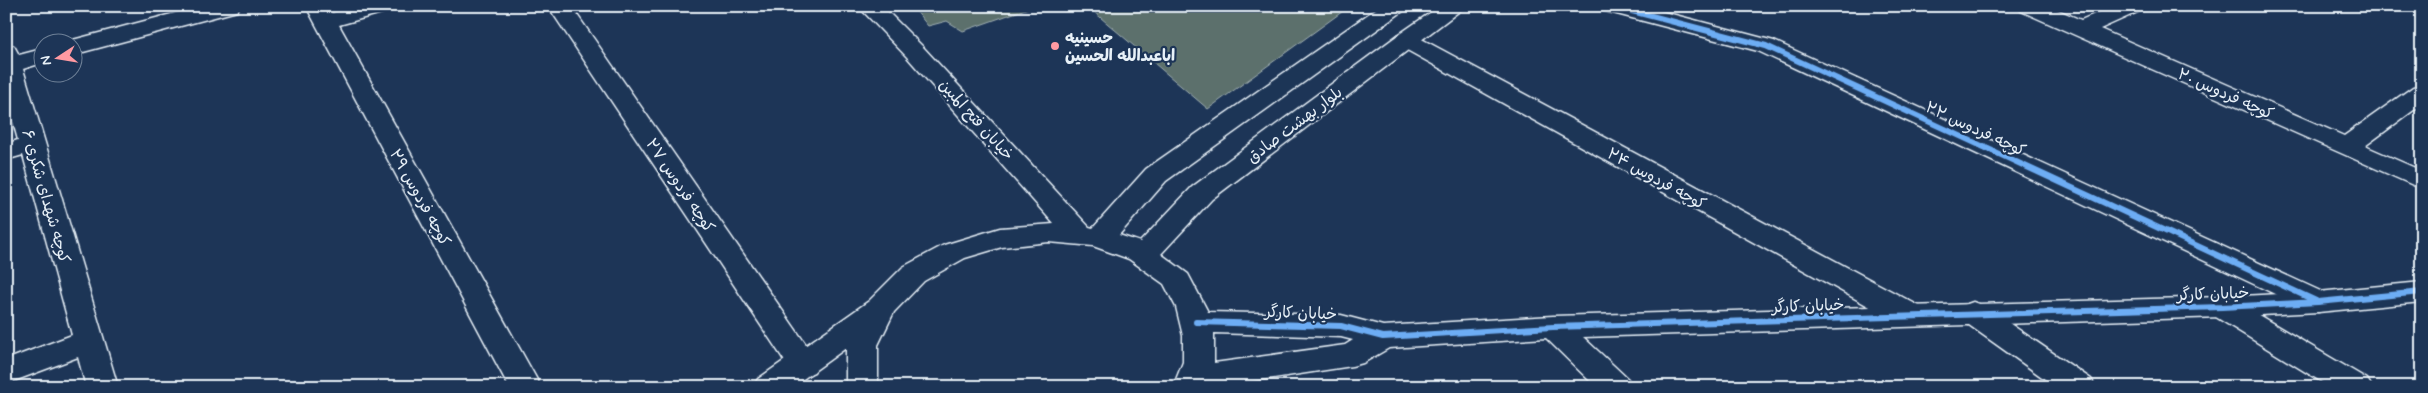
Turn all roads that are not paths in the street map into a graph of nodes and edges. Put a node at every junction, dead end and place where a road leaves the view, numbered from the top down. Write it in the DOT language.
graph roads {
  1 [pos="229,6"];
  2 [pos="380,6"];
  3 [pos="560,6"];
  4 [pos="869,6"];
  5 [pos="1395,6"];
  6 [pos="1455,6"];
  7 [pos="1613,6"];
  8 [pos="2029,6"];
  9 [pos="2132,6"];
  10 [pos="321,14"];
  11 [pos="2081,29"];
  12 [pos="1406,40"];
  13 [pos="82,45"];
  14 [pos="32,57"];
  15 [pos="8,58"];
  16 [pos="2422,92"];
  17 [pos="33,144"];
  18 [pos="2346,147"];
  19 [pos="6,152"];
  20 [pos="2422,181"];
  21 [pos="1091,237"];
  22 [pos="1144,254"];
  23 [pos="2422,292"];
  24 [pos="2318,302"];
  25 [pos="2222,306"];
  26 [pos="880,308"];
  27 [pos="1973,313"];
  28 [pos="1910,315"];
  29 [pos="1196,322"];
  30 [pos="1553,327"];
  31 [pos="1383,337"];
  32 [pos="89,341"];
  33 [pos="803,364"];
  34 [pos="6,372"];
  35 [pos="1192,382"];
  36 [pos="102,387"];
  37 [pos="525,387"];
  38 [pos="769,387"];
  39 [pos="862,387"];
  40 [pos="1617,387"];
  41 [pos="2080,387"];
  42 [pos="2356,387"];
  1 -- 13 [label="street"];
  2 -- 10 [label="street"];
  3 -- 33 [label="street, کوچه فردوس ۲۷"];
  4 -- 21 [label="street, خیابان فتح المبین"];
  5 -- 21 [label="street"];
  6 -- 12 [label="street, بلوار بهشت صادق"];
  7 -- 24 [label="street, کوچه فردوس ۲۲"];
  8 -- 11 [label="street, کوچه فردوس ۲۰"];
  9 -- 11 [label="street"];
  10 -- 37 [label="street, کوچه فردوس ۲۹"];
  11 -- 18 [label="street, کوچه فردوس ۲۰"];
  12 -- 22 [label="street, بلوار بهشت صادق"];
  12 -- 28 [label="street, کوچه فردوس ۲۴"];
  14 -- 15 [label="street"];
  15 -- 17 [label="street, کوچه شهدای شکری ۶"];
  16 -- 18 [label="street"];
  17 -- 19 [label="street"];
  17 -- 32 [label="street, کوچه شهدای شکری ۶"];
  18 -- 20 [label="street, کوچه فردوس ۲۰"];
  21 -- 22 [label="street"];
  21 -- 26 [label="street"];
  22 -- 29 [label="street"];
  23 -- 24 [label="street, خیابان کارگر"];
  24 -- 25 [label="street, خیابان کارگر"];
  25 -- 27 [label="street, خیابان کارگر"];
  25 -- 42 [label="street"];
  26 -- 33 [label="street"];
  26 -- 39 [label="street"];
  27 -- 28 [label="street, خیابان کارگر"];
  27 -- 41 [label="street"];
  28 -- 30 [label="street, خیابان کارگر"];
  29 -- 31 [label="street, خیابان کارگر"];
  29 -- 35 [label="street"];
  30 -- 31 [label="street, خیابان کارگر"];
  30 -- 40 [label="street"];
  31 -- 35 [label="street, خیابان کارگر"];
  32 -- 34 [label="street"];
  32 -- 36 [label="street, کوچه شهدای شکری ۶"];
  33 -- 38 [label="street"];
}
